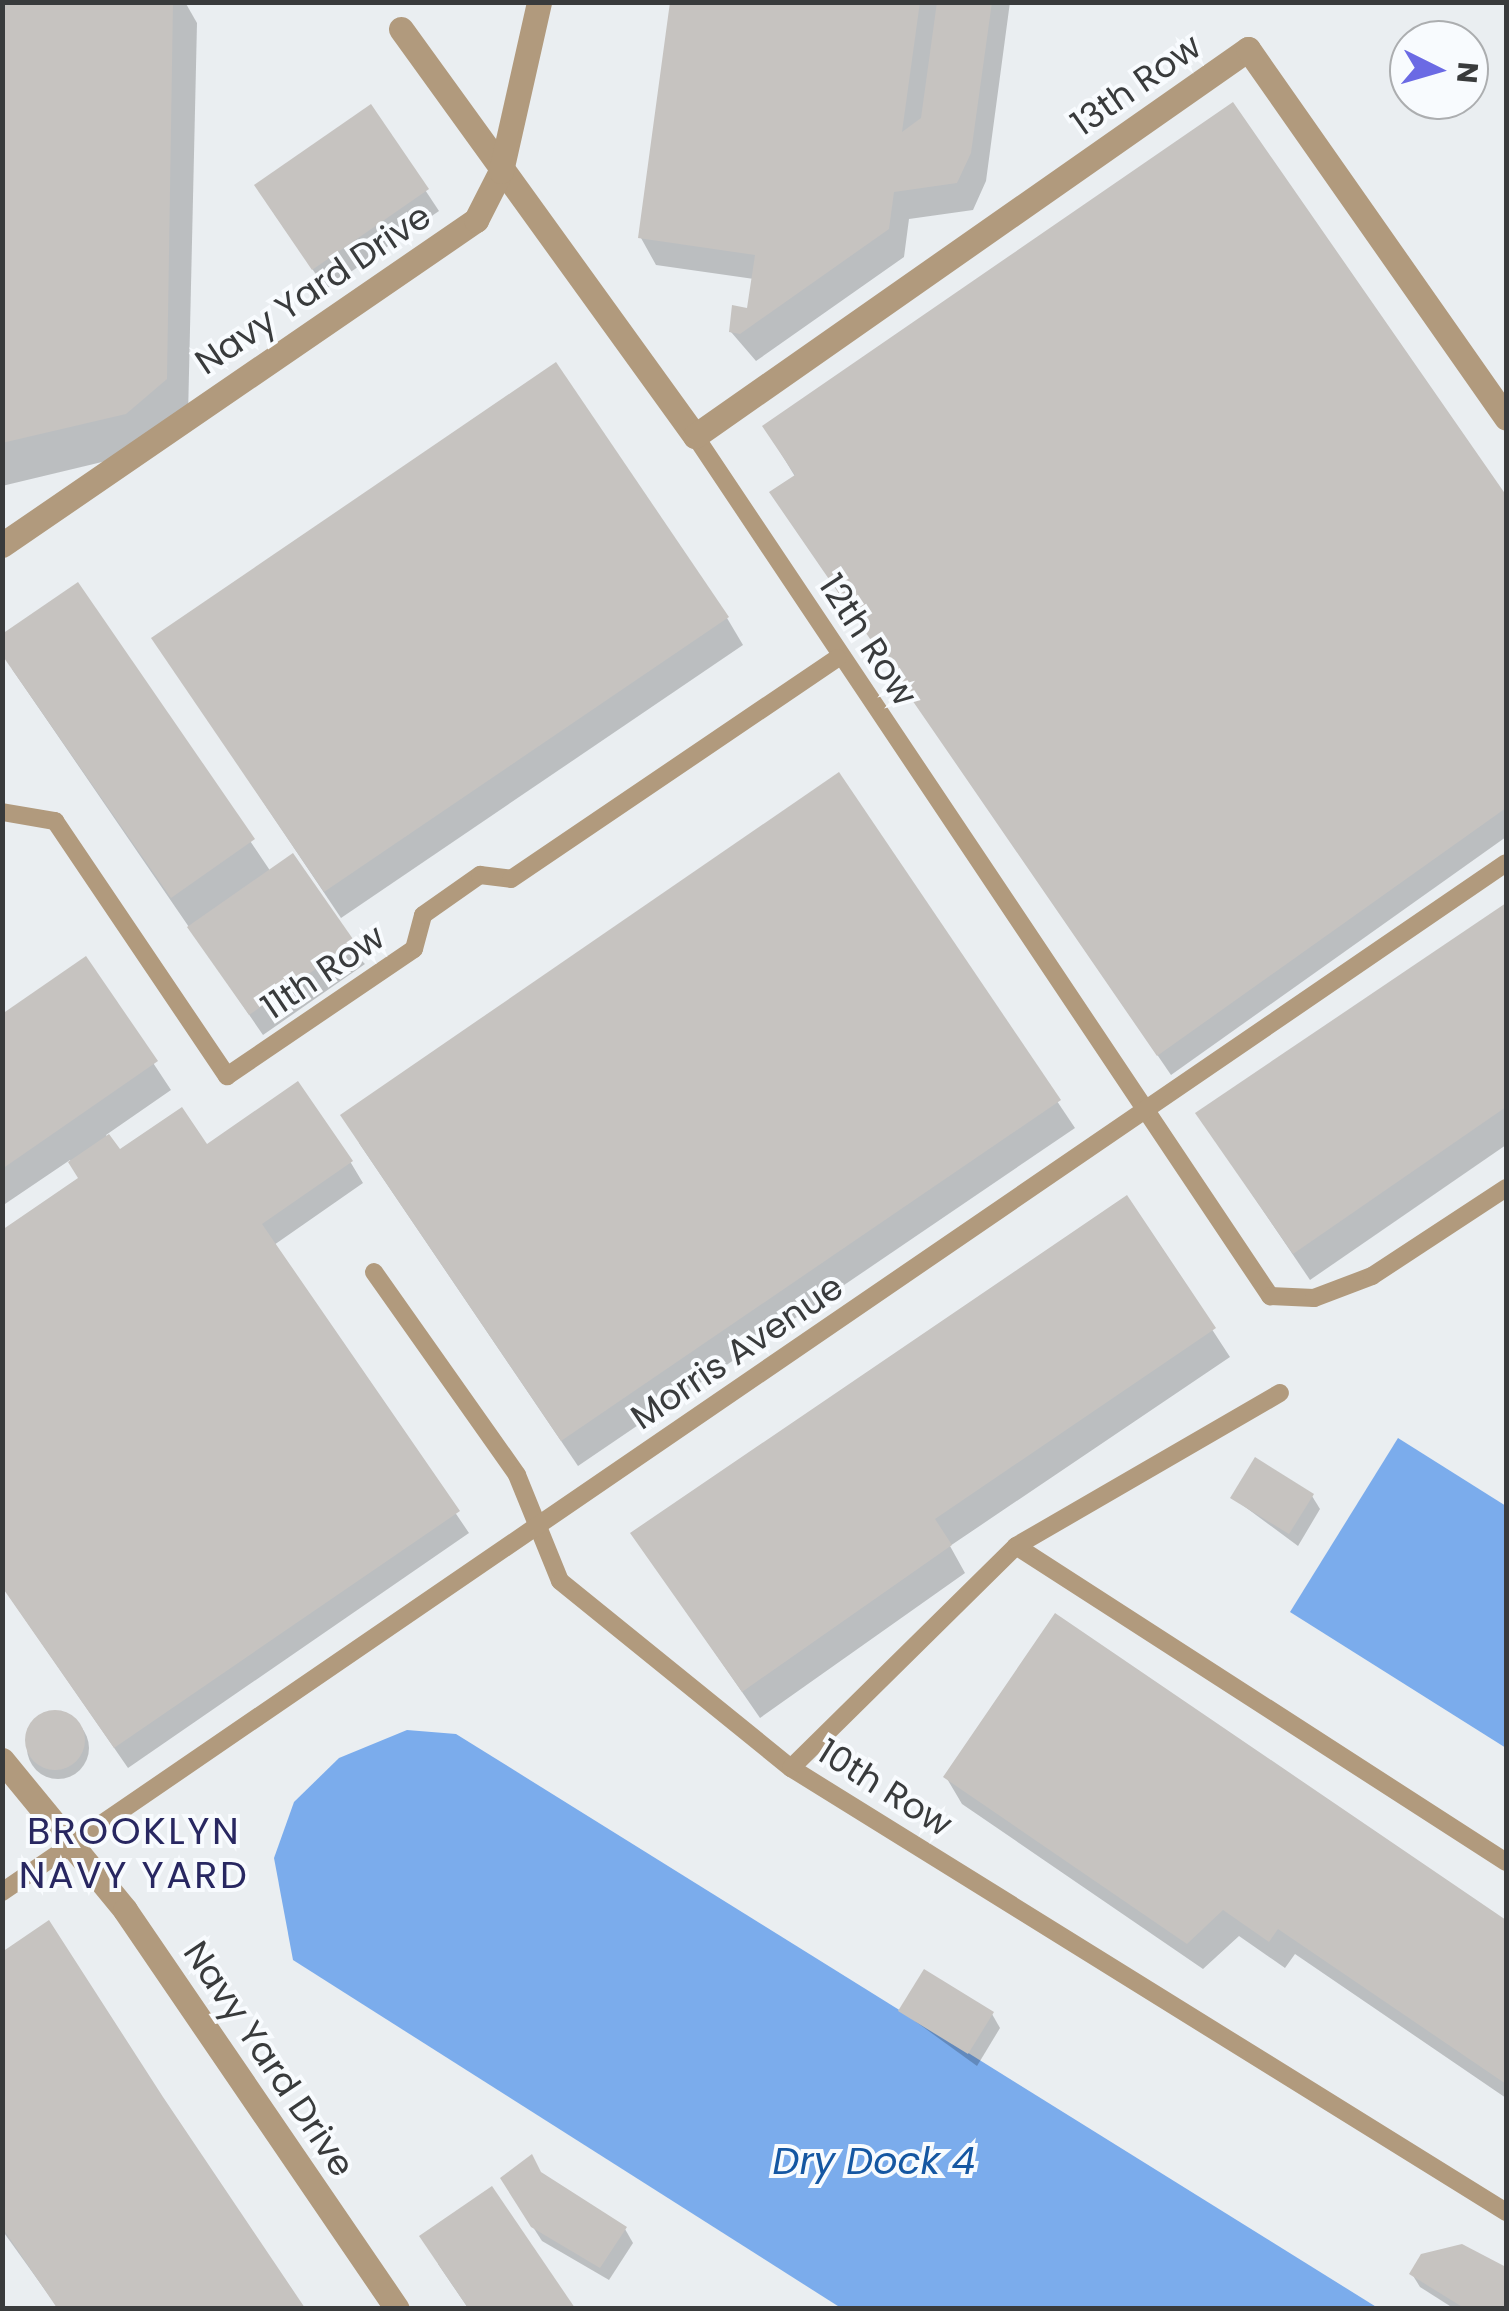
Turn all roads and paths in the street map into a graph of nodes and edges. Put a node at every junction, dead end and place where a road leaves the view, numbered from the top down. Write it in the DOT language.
graph roads {
  1 [pos="539,2"];
  2 [pos="401,29"];
  3 [pos="501,171"];
  4 [pos="1506,418"];
  5 [pos="695,436"];
  6 [pos="2,545"];
  7 [pos="837,658"];
  8 [pos="2,812"];
  9 [pos="1506,863"];
  10 [pos="1146,1114"];
  11 [pos="1506,1188"];
  12 [pos="374,1272"];
  13 [pos="1280,1393"];
  14 [pos="539,1522"];
  15 [pos="1016,1546"];
  16 [pos="2,1760"];
  17 [pos="791,1768"];
  18 [pos="72,1844"];
  19 [pos="1506,1862"];
  20 [pos="2,1892"];
  21 [pos="1506,2212"];
  22 [pos="397,2308"];
  1 -- 3 [label="street, Navy Yard Drive"];
  2 -- 3 [label="street, 12th Row"];
  3 -- 5 [label="street, 12th Row"];
  3 -- 6 [label="street, Navy Yard Drive"];
  4 -- 5 [label="street, 13th Row"];
  5 -- 7 [label="lane, 12th Row"];
  7 -- 8 [label="lane, 11th Row"];
  7 -- 10 [label="lane, 12th Row"];
  9 -- 10 [label="lane, Morris Avenue"];
  10 -- 11 [label="lane, 12th Row"];
  10 -- 14 [label="lane, Morris Avenue"];
  12 -- 14 [label="lane, 10th Row"];
  13 -- 15 [label="lane"];
  14 -- 17 [label="lane, 10th Row"];
  14 -- 18 [label="lane, Morris Avenue"];
  15 -- 17 [label="lane"];
  15 -- 19 [label="lane"];
  16 -- 18 [label="street, Navy Yard Drive"];
  17 -- 21 [label="lane, 10th Row"];
  18 -- 20 [label="lane, Morris Avenue"];
  18 -- 22 [label="street, Navy Yard Drive"];
}
